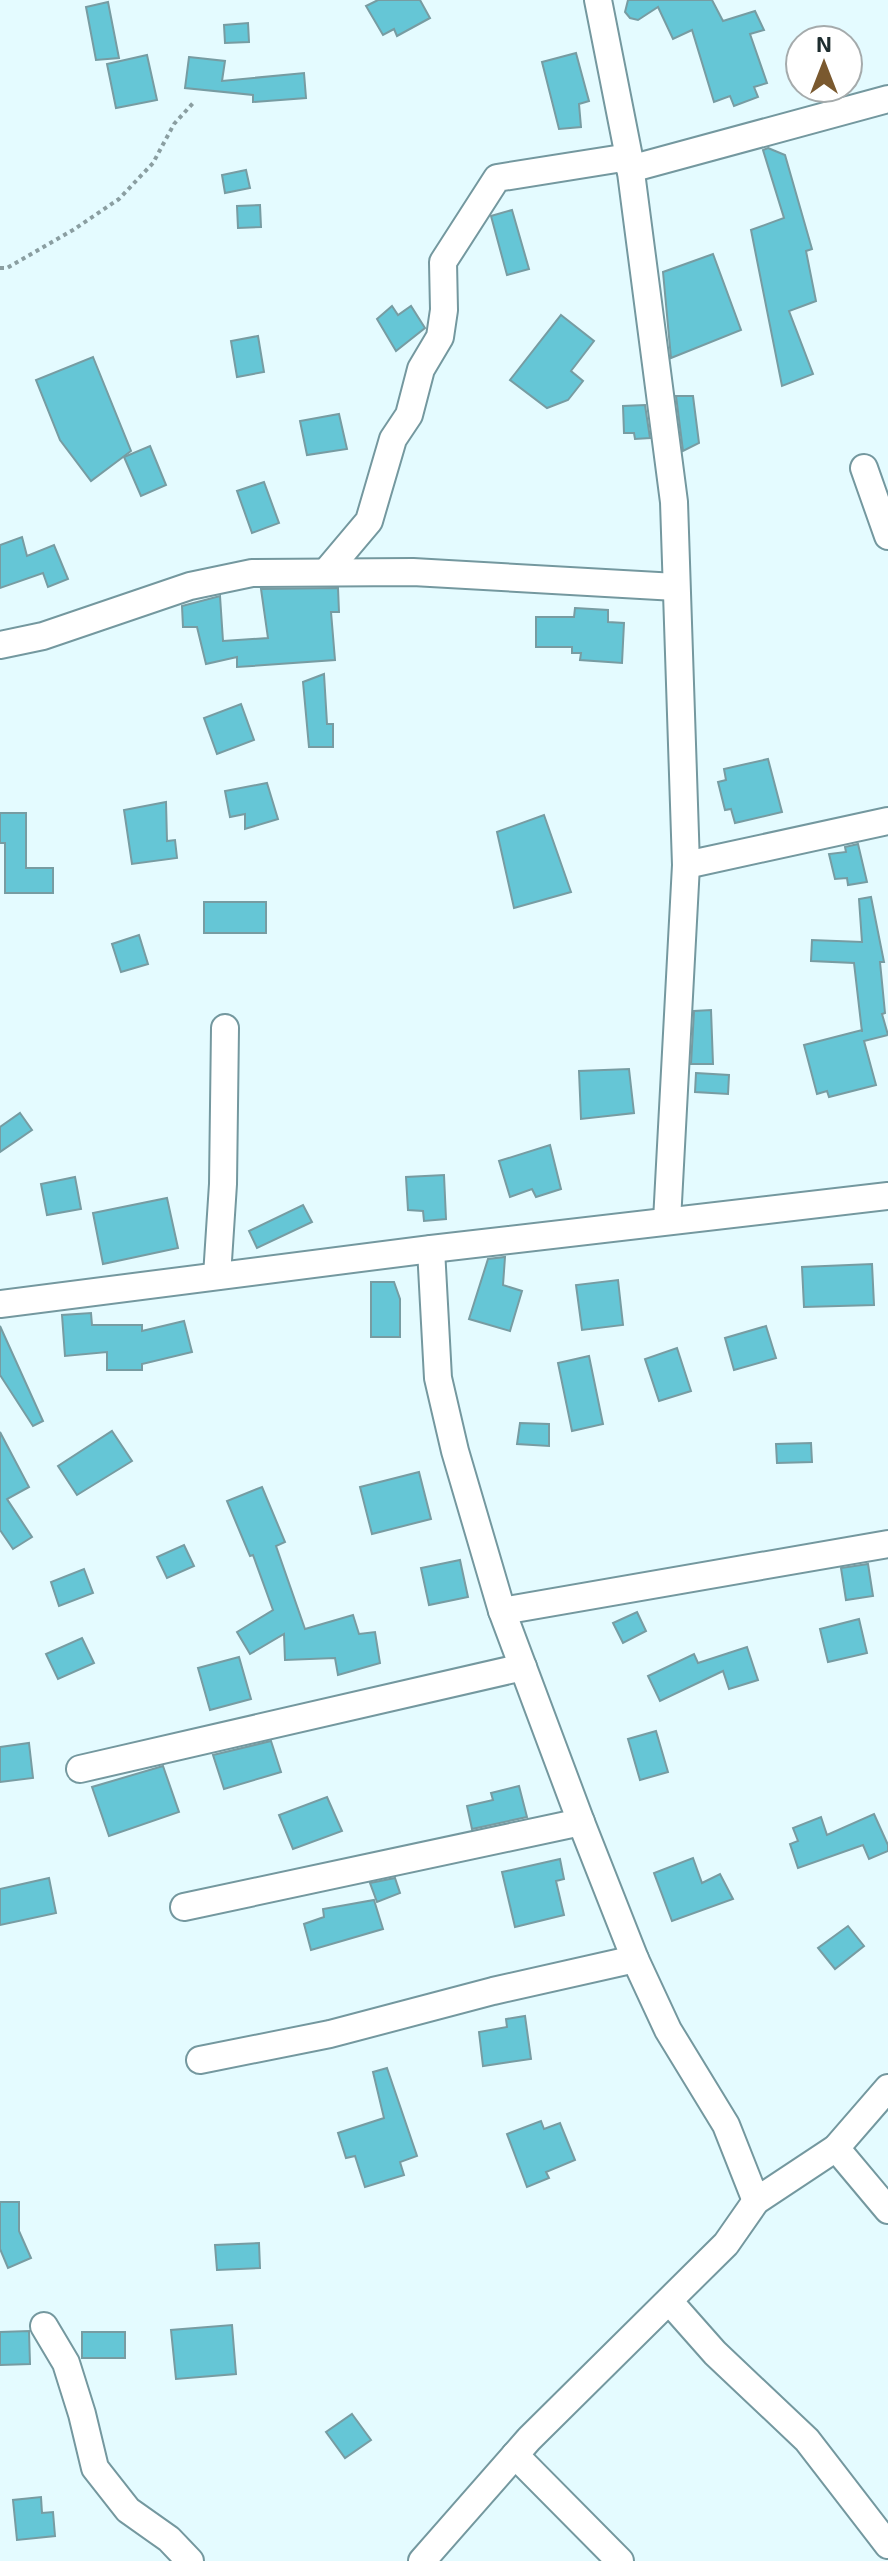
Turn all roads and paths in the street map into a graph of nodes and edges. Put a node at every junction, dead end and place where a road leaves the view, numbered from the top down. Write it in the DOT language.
graph roads {
  1 [pos="598,0"];
  2 [pos="888,99"];
  3 [pos="194,102"];
  4 [pos="630,163"];
  5 [pos="0,268"];
  6 [pos="864,468"];
  7 [pos="888,536"];
  8 [pos="326,572"];
  9 [pos="676,587"];
  10 [pos="0,645"];
  11 [pos="888,821"];
  12 [pos="686,865"];
  13 [pos="225,1028"];
  14 [pos="888,1196"];
  15 [pos="667,1221"];
  16 [pos="431,1249"];
  17 [pos="217,1276"];
  18 [pos="0,1304"];
  19 [pos="888,1544"];
  20 [pos="502,1611"];
  21 [pos="523,1667"];
  22 [pos="80,1769"];
  23 [pos="581,1822"];
  24 [pos="184,1907"];
  25 [pos="635,1959"];
  26 [pos="200,2060"];
  27 [pos="888,2088"];
  28 [pos="836,2148"];
  29 [pos="756,2201"];
  30 [pos="888,2210"];
  31 [pos="669,2301"];
  32 [pos="44,2326"];
  33 [pos="515,2455"];
  34 [pos="888,2545"];
  35 [pos="190,2561"];
  36 [pos="422,2561"];
  37 [pos="620,2561"];
  1 -- 4 [label="street"];
  2 -- 4 [label="street"];
  3 -- 5 [label="path"];
  4 -- 8 [label="street"];
  4 -- 9 [label="street"];
  6 -- 7 [label="street"];
  8 -- 9 [label="street"];
  8 -- 10 [label="street"];
  9 -- 12 [label="street"];
  11 -- 12 [label="street"];
  12 -- 15 [label="street"];
  13 -- 17 [label="street"];
  14 -- 15 [label="street"];
  15 -- 16 [label="street"];
  16 -- 17 [label="street"];
  16 -- 20 [label="street"];
  17 -- 18 [label="street"];
  19 -- 20 [label="street"];
  20 -- 21 [label="street"];
  21 -- 22 [label="street"];
  21 -- 23 [label="street"];
  23 -- 24 [label="street"];
  23 -- 25 [label="street"];
  25 -- 26 [label="street"];
  25 -- 29 [label="street"];
  27 -- 28 [label="street"];
  28 -- 29 [label="street"];
  28 -- 30 [label="street"];
  29 -- 31 [label="street"];
  31 -- 33 [label="street"];
  31 -- 34 [label="street"];
  32 -- 35 [label="street"];
  33 -- 36 [label="street"];
  33 -- 37 [label="street"];
}
